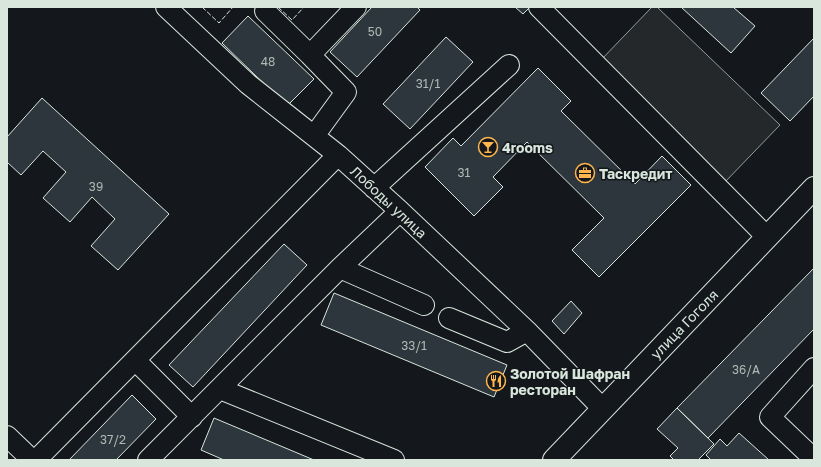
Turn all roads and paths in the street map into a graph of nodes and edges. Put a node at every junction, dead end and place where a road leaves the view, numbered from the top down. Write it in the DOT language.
graph roads {
  1 [pos="166,7"];
  2 [pos="356,7"];
  3 [pos="539,7"];
  4 [pos="265,11"];
  5 [pos="310,55"];
  6 [pos="509,65"];
  7 [pos="314,136"];
  8 [pos="338,155"];
  9 [pos="374,188"];
  10 [pos="814,188"];
  11 [pos="400,211"];
  12 [pos="767,237"];
  13 [pos="340,268"];
  14 [pos="424,305"];
  15 [pos="449,318"];
  16 [pos="527,331"];
  17 [pos="135,360"];
  18 [pos="814,368"];
  19 [pos="220,390"];
  20 [pos="603,409"];
  21 [pos="192,417"];
  22 [pos="7,436"];
  23 [pos="814,459"];
  24 [pos="32,460"];
  25 [pos="36,460"];
  26 [pos="148,460"];
  27 [pos="394,460"];
  28 [pos="554,460"];
  1 -- 7 [label="street, Лободы улица"];
  2 -- 5 [label="street"];
  3 -- 12 [label="street"];
  4 -- 5 [label="street"];
  5 -- 7 [label="street"];
  6 -- 9 [label="street"];
  7 -- 8 [label="street, Лободы улица"];
  8 -- 9 [label="street, Лободы улица"];
  8 -- 17 [label="street"];
  9 -- 11 [label="street, Лободы улица"];
  10 -- 12 [label="highway, улица Гоголя"];
  11 -- 13 [label="street"];
  11 -- 16 [label="street, Лободы улица"];
  12 -- 20 [label="highway, улица Гоголя"];
  13 -- 14 [label="street"];
  13 -- 19 [label="street"];
  15 -- 16 [label="street"];
  16 -- 20 [label="street, Лободы улица"];
  17 -- 21 [label="street"];
  17 -- 25 [label="street"];
  18 -- 23 [label="street"];
  19 -- 21 [label="street"];
  19 -- 27 [label="street"];
  20 -- 28 [label="highway, улица Гоголя"];
  21 -- 26 [label="street"];
  22 -- 24 [label="street"];
}
